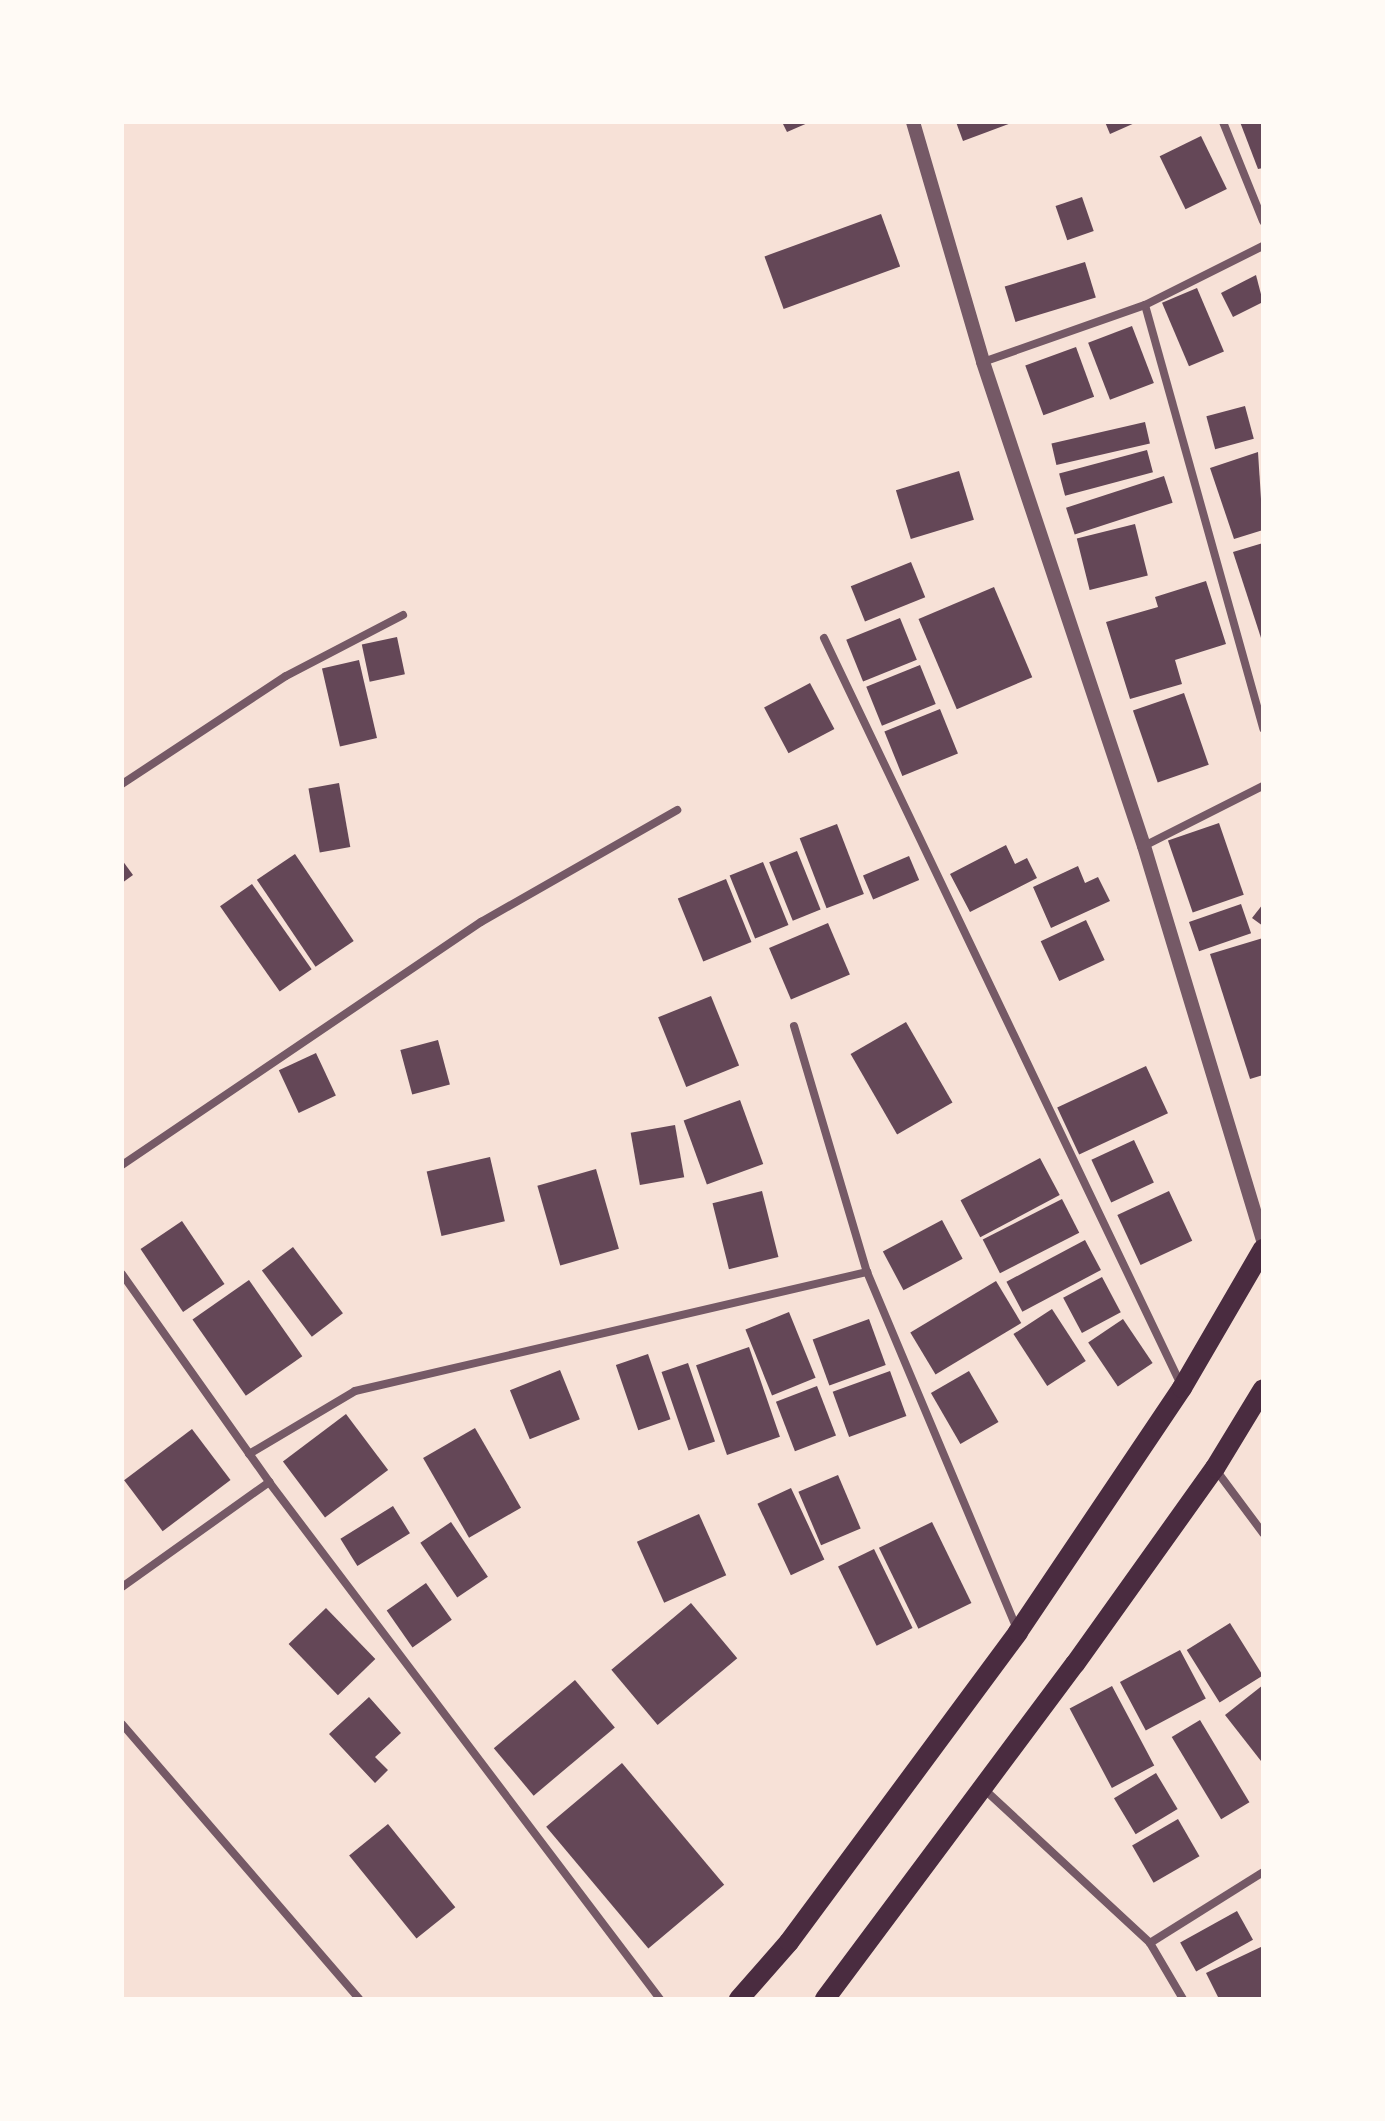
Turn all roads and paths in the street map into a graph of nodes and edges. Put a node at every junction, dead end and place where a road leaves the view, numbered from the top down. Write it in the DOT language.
graph roads {
  1 [pos="913,122"];
  2 [pos="1223,122"];
  3 [pos="1263,221"];
  4 [pos="1263,246"];
  5 [pos="1145,305"];
  6 [pos="983,362"];
  7 [pos="403,615"];
  8 [pos="824,638"];
  9 [pos="1263,729"];
  10 [pos="122,784"];
  11 [pos="1263,786"];
  12 [pos="677,810"];
  13 [pos="1144,846"];
  14 [pos="794,1026"];
  15 [pos="122,1165"];
  16 [pos="1263,1240"];
  17 [pos="1263,1249"];
  18 [pos="867,1272"];
  19 [pos="122,1274"];
  20 [pos="1182,1388"];
  21 [pos="1263,1389"];
  22 [pos="249,1454"];
  23 [pos="1215,1468"];
  24 [pos="269,1482"];
  25 [pos="1263,1533"];
  26 [pos="122,1587"];
  27 [pos="1018,1632"];
  28 [pos="122,1724"];
  29 [pos="984,1789"];
  30 [pos="1263,1872"];
  31 [pos="1150,1943"];
  32 [pos="359,1999"];
  33 [pos="660,1999"];
  34 [pos="739,1999"];
  35 [pos="825,1999"];
  36 [pos="1183,1999"];
  1 -- 6 [label="street"];
  2 -- 3 [label="street"];
  4 -- 5 [label="street"];
  5 -- 6 [label="street"];
  5 -- 9 [label="street"];
  6 -- 13 [label="street"];
  7 -- 10 [label="street"];
  8 -- 20 [label="street"];
  11 -- 13 [label="street"];
  12 -- 15 [label="street"];
  13 -- 16 [label="street"];
  14 -- 18 [label="street"];
  17 -- 20 [label="main road"];
  18 -- 22 [label="street"];
  18 -- 27 [label="street"];
  19 -- 22 [label="street"];
  20 -- 27 [label="main road"];
  21 -- 23 [label="main road"];
  22 -- 24 [label="street"];
  23 -- 25 [label="street"];
  23 -- 29 [label="main road"];
  24 -- 26 [label="street"];
  24 -- 33 [label="street"];
  27 -- 34 [label="main road"];
  28 -- 32 [label="street"];
  29 -- 31 [label="street"];
  29 -- 35 [label="main road"];
  30 -- 31 [label="street"];
  31 -- 36 [label="street"];
}
